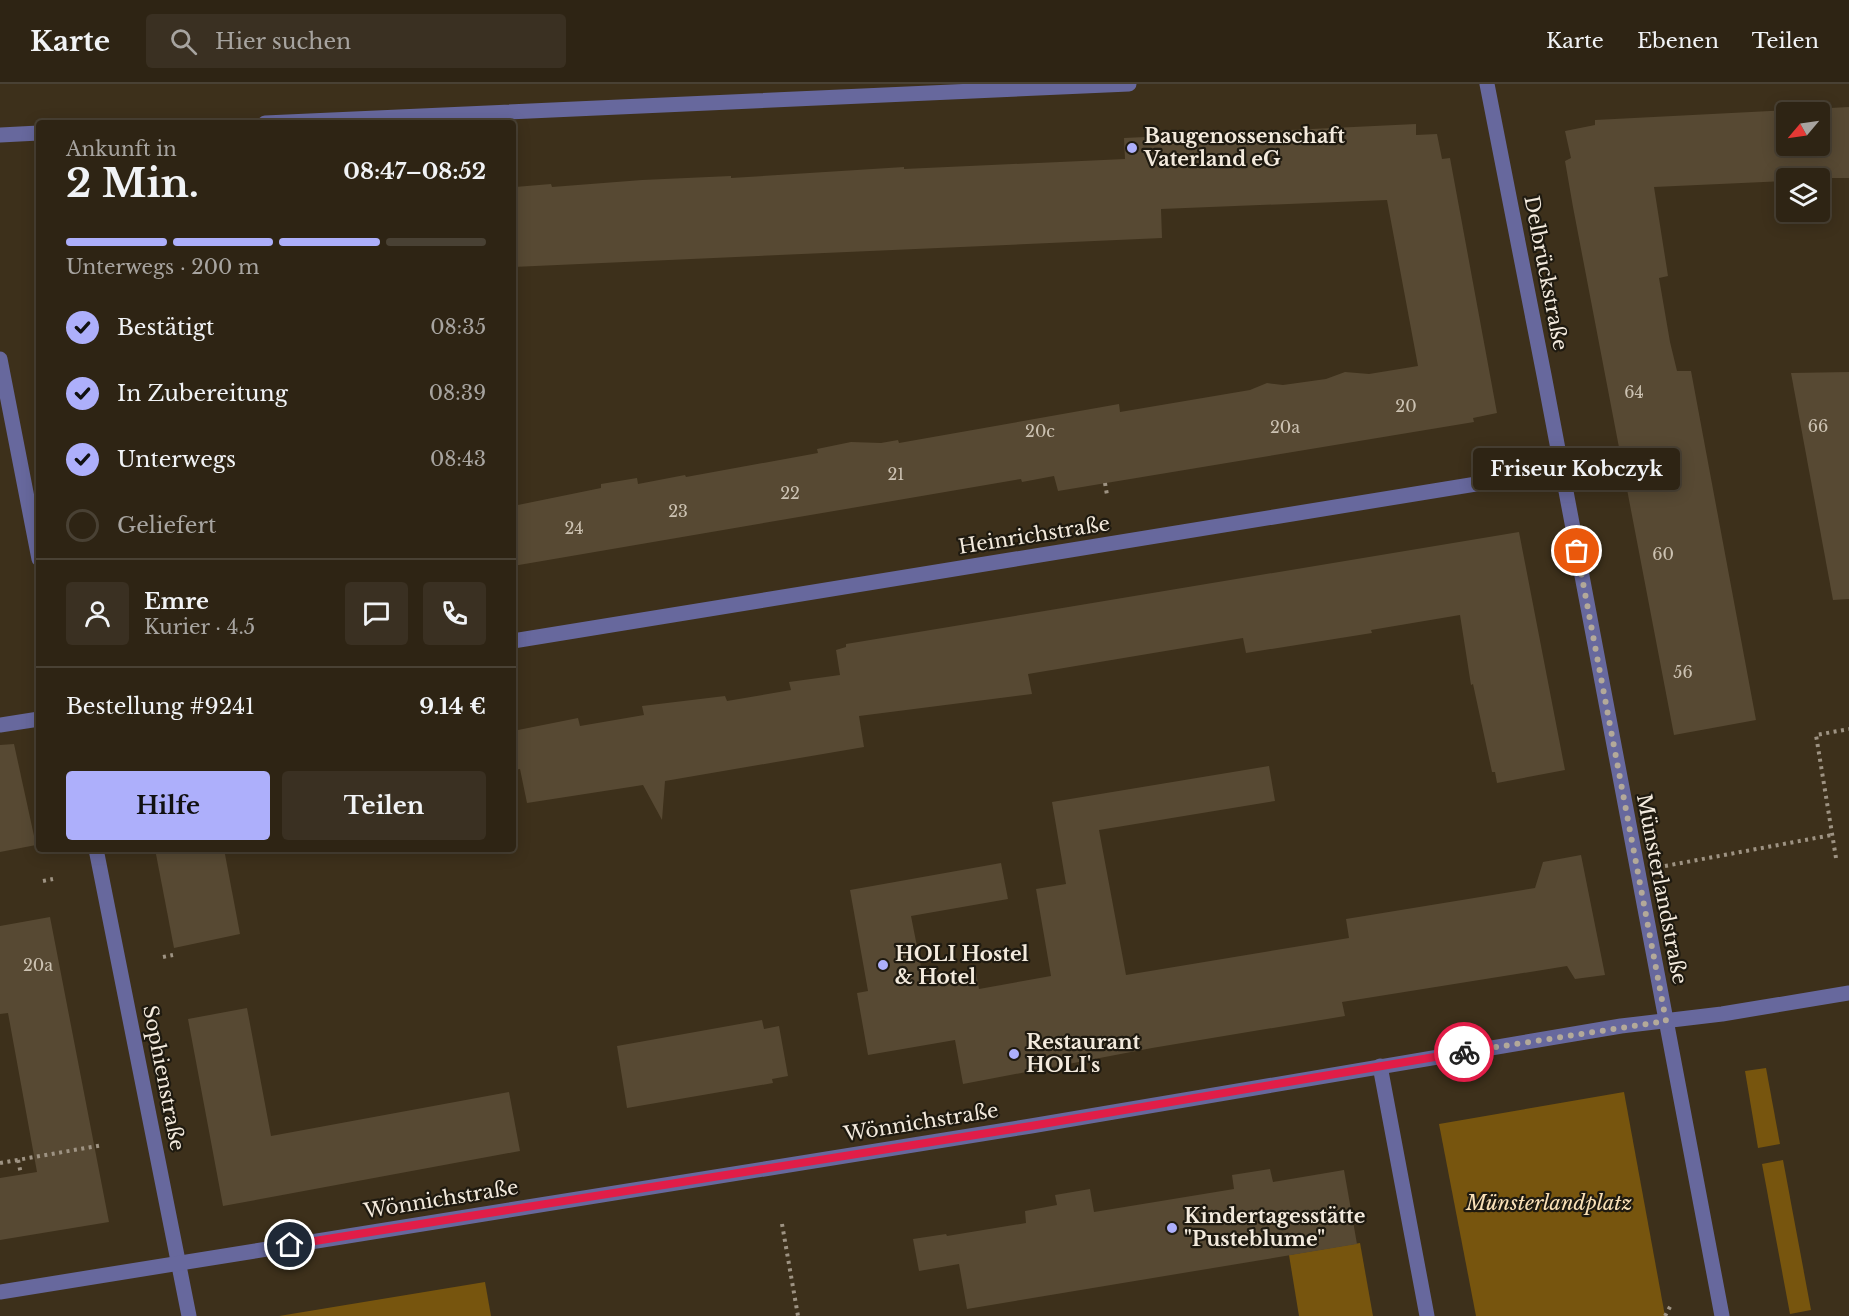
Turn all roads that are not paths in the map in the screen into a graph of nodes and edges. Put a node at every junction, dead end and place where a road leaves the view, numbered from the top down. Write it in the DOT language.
graph roads {
  1 [pos="1129,84"];
  2 [pos="1487,84"];
  3 [pos="332,120"];
  4 [pos="36,133"];
  5 [pos="0,135"];
  6 [pos="0,358"];
  7 [pos="1562,470"];
  8 [pos="36,543"];
  9 [pos="516,641"];
  10 [pos="36,719"];
  11 [pos="0,725"];
  12 [pos="97,852"];
  13 [pos="1849,993"];
  14 [pos="1666,1021"];
  15 [pos="1380,1066"];
  16 [pos="178,1263"];
  17 [pos="0,1292"];
  18 [pos="189,1316"];
  19 [pos="1427,1316"];
  20 [pos="1722,1316"];
  1 -- 3 [label="street"];
  2 -- 7 [label="street, Delbrückstraße"];
  4 -- 5 [label="street"];
  6 -- 8 [label="street"];
  7 -- 9 [label="street, Heinrichstraße"];
  7 -- 14 [label="street, Münsterlandstraße"];
  10 -- 11 [label="street"];
  12 -- 16 [label="street, Sophienstraße"];
  13 -- 14 [label="street, Wönnichstraße"];
  14 -- 15 [label="street, Wönnichstraße"];
  14 -- 20 [label="street, Münsterlandstraße"];
  15 -- 16 [label="street, Wönnichstraße"];
  15 -- 19 [label="street"];
  16 -- 17 [label="street, Wönnichstraße"];
  16 -- 18 [label="street, Sophienstraße"];
}
